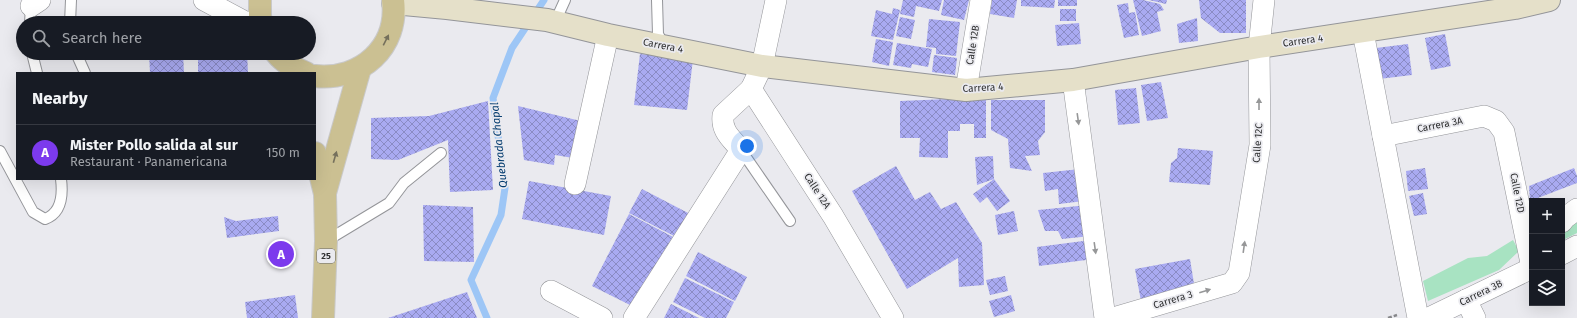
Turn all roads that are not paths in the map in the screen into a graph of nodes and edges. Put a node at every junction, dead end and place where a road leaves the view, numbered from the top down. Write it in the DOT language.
graph roads {
  1 [pos="71,0"];
  2 [pos="204,0"];
  3 [pos="260,0"];
  4 [pos="565,0"];
  5 [pos="657,0"];
  6 [pos="776,0"];
  7 [pos="981,0"];
  8 [pos="1264,0"];
  9 [pos="1549,0"];
  10 [pos="393,2"];
  11 [pos="1515,4"];
  12 [pos="70,16"];
  13 [pos="234,16"];
  14 [pos="260,16"];
  15 [pos="551,21"];
  16 [pos="1363,32"];
  17 [pos="608,35"];
  18 [pos="664,46"];
  19 [pos="1259,47"];
  20 [pos="34,60"];
  21 [pos="79,60"];
  22 [pos="283,60"];
  23 [pos="762,66"];
  24 [pos="360,68"];
  25 [pos="37,72"];
  26 [pos="85,72"];
  27 [pos="301,72"];
  28 [pos="316,75"];
  29 [pos="1073,80"];
  30 [pos="751,89"];
  31 [pos="966,90"];
  32 [pos="1496,121"];
  33 [pos="1383,136"];
  34 [pos="740,150"];
  35 [pos="0,151"];
  36 [pos="441,153"];
  37 [pos="316,156"];
  38 [pos="16,180"];
  39 [pos="16,180"];
  40 [pos="60,180"];
  41 [pos="575,184"];
  42 [pos="325,194"];
  43 [pos="1577,209"];
  44 [pos="1565,217"];
  45 [pos="790,222"];
  46 [pos="326,241"];
  47 [pos="1577,246"];
  48 [pos="1565,252"];
  49 [pos="1529,253"];
  50 [pos="1529,270"];
  51 [pos="1232,283"];
  52 [pos="551,291"];
  53 [pos="1470,309"];
  54 [pos="323,318"];
  55 [pos="600,318"];
  56 [pos="634,318"];
  57 [pos="893,318"];
  58 [pos="1104,318"];
  59 [pos="1114,318"];
  60 [pos="1418,318"];
  61 [pos="1429,318"];
  1 -- 12 [label="lane"];
  2 -- 13 [label="street"];
  3 -- 14 [label="main road"];
  4 -- 15 [label="lane"];
  5 -- 18 [label="lane"];
  6 -- 23 [label="street"];
  7 -- 31 [label="street, Calle 12B"];
  8 -- 19 [label="street, Calle 12C"];
  9 -- 11 [label="street, Carrera 4"];
  10 -- 15 [label="street, Carrera 4"];
  24 -- 10 [label="main road, one-way"];
  11 -- 16 [label="street, Carrera 4"];
  15 -- 17 [label="street, Carrera 4"];
  16 -- 19 [label="street, Carrera 4"];
  16 -- 33 [label="street"];
  17 -- 18 [label="street, Carrera 4"];
  17 -- 41 [label="street"];
  18 -- 23 [label="street, Carrera 4"];
  19 -- 29 [label="street, Carrera 4"];
  51 -- 19 [label="street, Calle 12C, one-way"];
  20 -- 25 [label="lane"];
  21 -- 26 [label="lane"];
  22 -- 27 [label="main road"];
  23 -- 30 [label="street"];
  23 -- 31 [label="street, Carrera 4"];
  24 -- 28 [label="main road"];
  42 -- 24 [label="main road, one-way"];
  29 -- 31 [label="street, Carrera 4"];
  29 -- 58 [label="street, one-way"];
  30 -- 34 [label="street"];
  30 -- 57 [label="street, Calle 12A"];
  32 -- 33 [label="street, Carrera 3A"];
  32 -- 49 [label="street, Calle 12D"];
  33 -- 60 [label="street"];
  34 -- 45 [label="lane"];
  34 -- 56 [label="street"];
  35 -- 38 [label="lane"];
  36 -- 46 [label="lane"];
  37 -- 42 [label="main road, 25"];
  39 -- 40 [label="lane"];
  42 -- 46 [label="main road, 25"];
  43 -- 44 [label="street"];
  46 -- 54 [label="main road, 25"];
  47 -- 48 [label="street"];
  50 -- 53 [label="street, Carrera 3B"];
  59 -- 51 [label="street, Carrera 3, one-way"];
  52 -- 55 [label="street"];
  53 -- 61 [label="street, Carrera 3B"];
}
